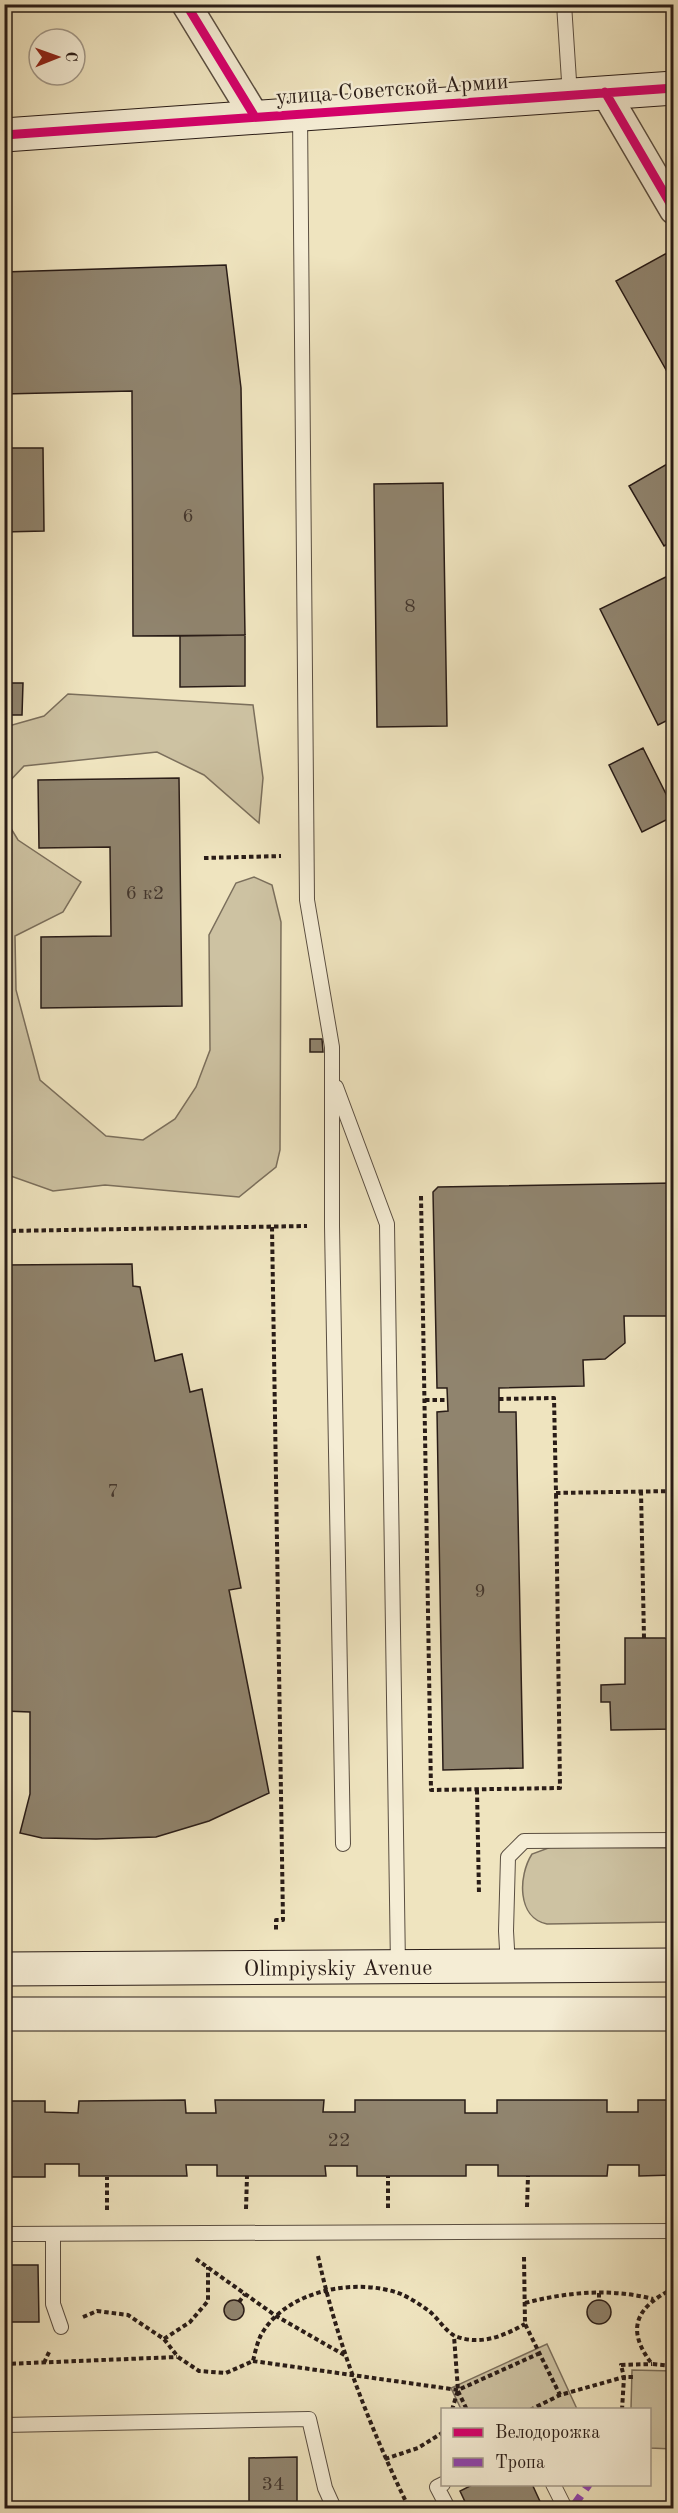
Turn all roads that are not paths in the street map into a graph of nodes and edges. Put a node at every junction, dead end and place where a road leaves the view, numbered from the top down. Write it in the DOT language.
graph roads {
  1 [pos="186,4"];
  2 [pos="564,4"];
  3 [pos="674,88"];
  4 [pos="604,92"];
  5 [pos="570,96"];
  6 [pos="300,114"];
  7 [pos="255,117"];
  8 [pos="4,135"];
  9 [pos="674,210"];
  10 [pos="332,1076"];
  11 [pos="674,1840"];
  12 [pos="343,1844"];
  13 [pos="674,1965"];
  14 [pos="508,1967"];
  15 [pos="398,1968"];
  16 [pos="4,1969"];
  17 [pos="4,2014"];
  18 [pos="674,2014"];
  19 [pos="673,2231"];
  20 [pos="4,2234"];
  21 [pos="53,2234"];
  22 [pos="62,2327"];
  23 [pos="4,2425"];
  24 [pos="441,2485"];
  25 [pos="554,2486"];
  26 [pos="334,2508"];
  27 [pos="447,2508"];
  28 [pos="565,2508"];
  1 -- 7 [label="street"];
  2 -- 5 [label="lane"];
  3 -- 4 [label="main road, улица Советской Армии"];
  4 -- 5 [label="main road, улица Советской Армии"];
  4 -- 9 [label="street"];
  5 -- 6 [label="main road, улица Советской Армии"];
  6 -- 7 [label="main road, улица Советской Армии"];
  6 -- 10 [label="lane"];
  7 -- 8 [label="main road, улица Советской Армии"];
  10 -- 12 [label="lane"];
  10 -- 15 [label="lane"];
  11 -- 14 [label="lane"];
  13 -- 14 [label="main road, Olimpiyskiy Avenue"];
  14 -- 15 [label="main road, Olimpiyskiy Avenue"];
  15 -- 16 [label="main road, Olimpiyskiy Avenue"];
  17 -- 18 [label="main road, Olimpiyskiy Avenue"];
  19 -- 21 [label="lane"];
  20 -- 21 [label="lane"];
  21 -- 22 [label="lane"];
  23 -- 26 [label="lane"];
  24 -- 27 [label="lane"];
  25 -- 28 [label="lane"];
}
